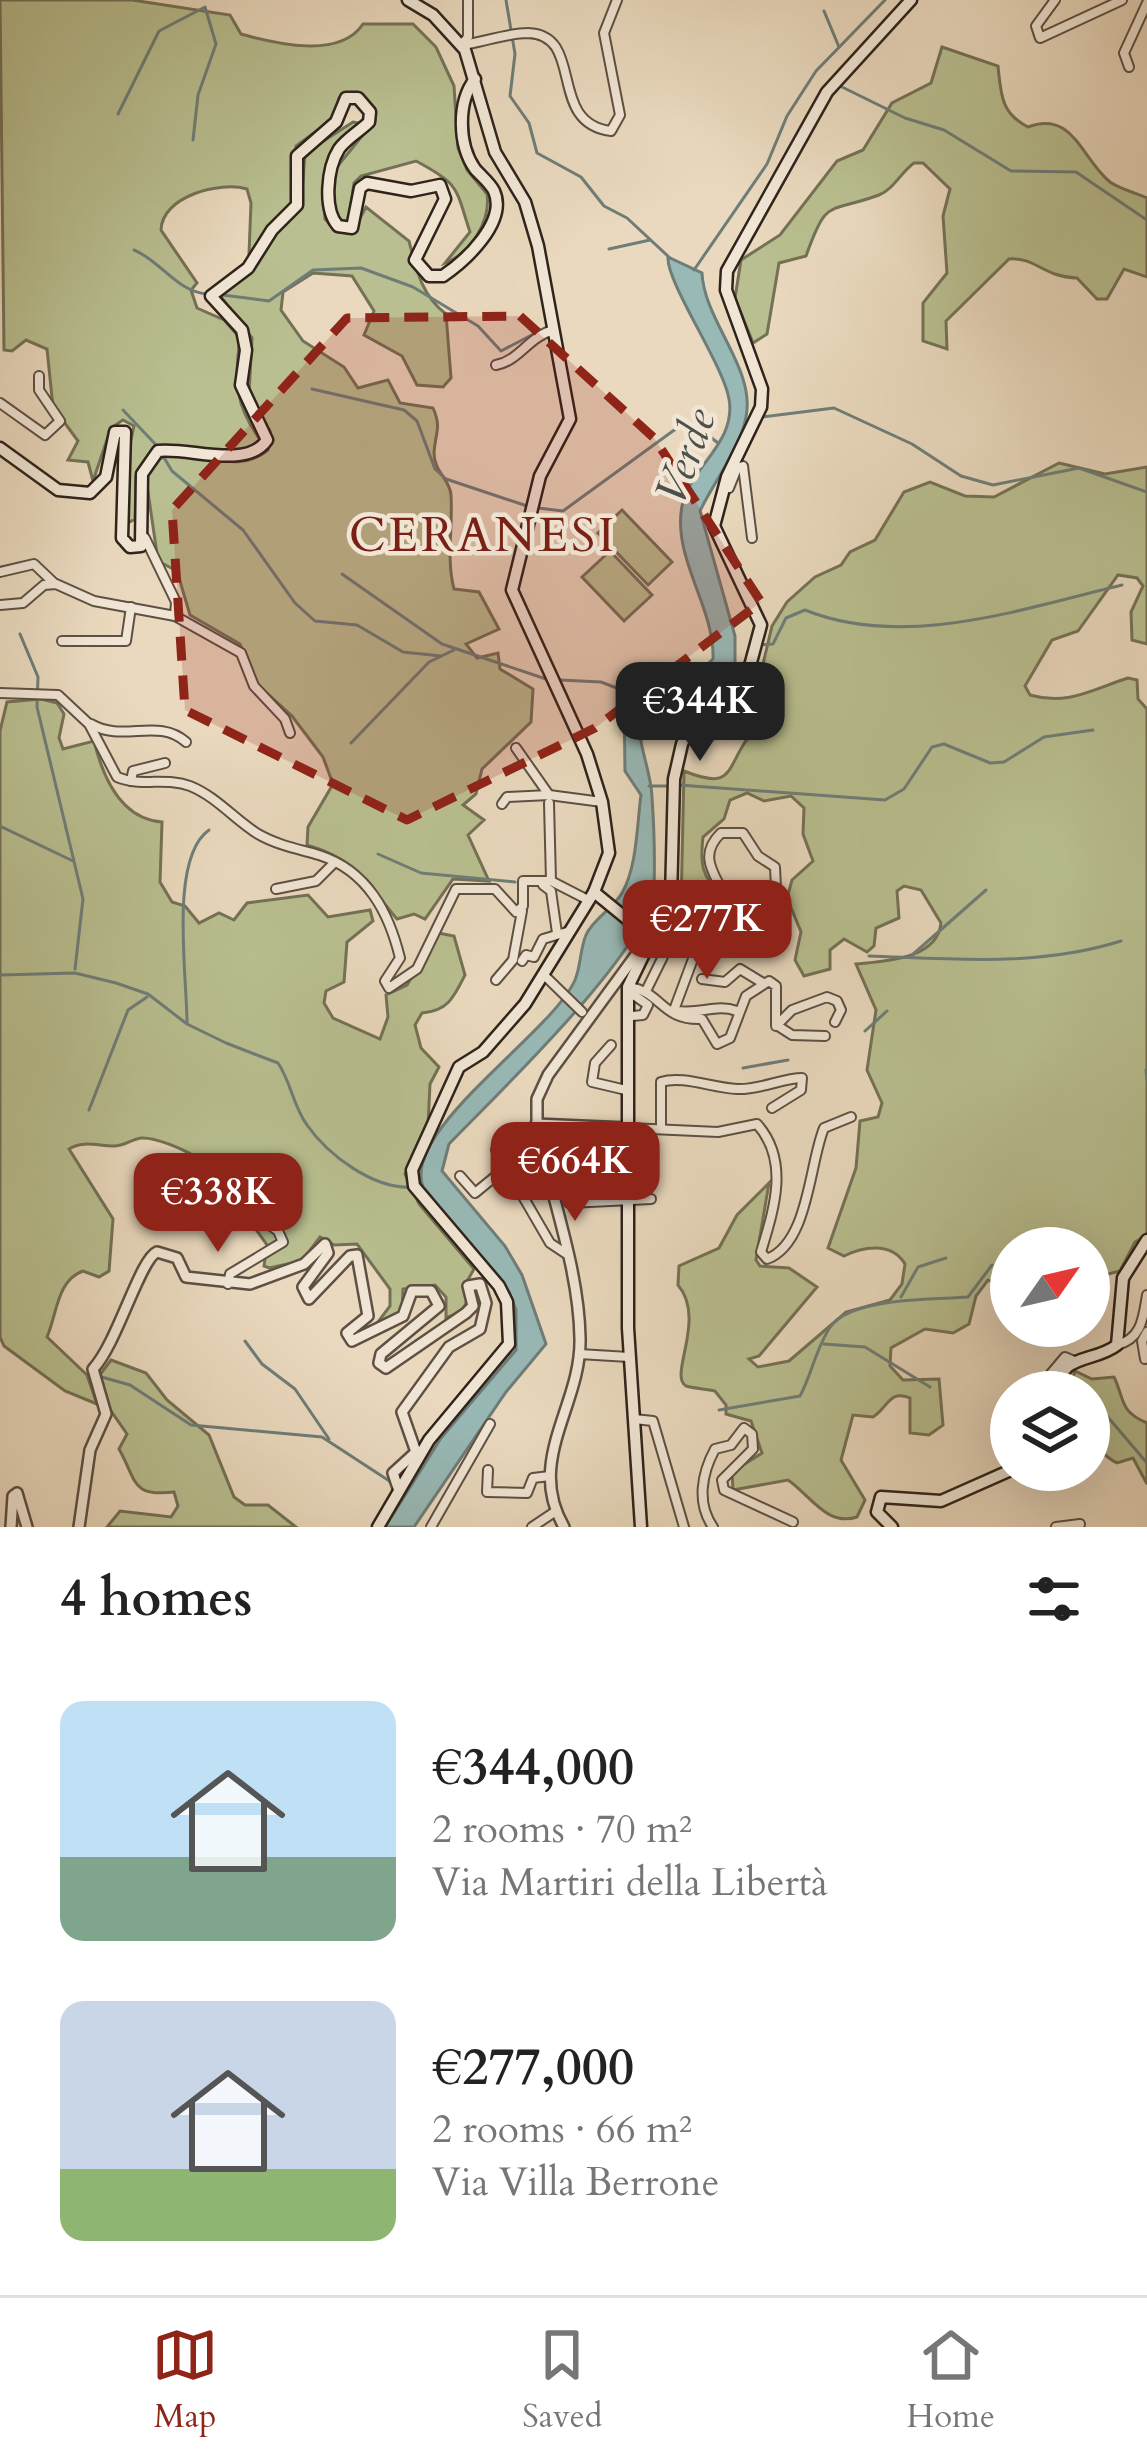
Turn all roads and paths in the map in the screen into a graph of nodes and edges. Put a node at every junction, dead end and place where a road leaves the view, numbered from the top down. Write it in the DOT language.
graph roads {
  1 [pos="408,0"];
  2 [pos="468,0"];
  3 [pos="617,0"];
  4 [pos="911,0"];
  5 [pos="1055,0"];
  6 [pos="1122,0"];
  7 [pos="1147,3"];
  8 [pos="461,46"];
  9 [pos="1129,67"];
  10 [pos="475,79"];
  11 [pos="554,330"];
  12 [pos="496,365"];
  13 [pos="39,376"];
  14 [pos="0,403"];
  15 [pos="0,451"];
  16 [pos="716,517"];
  17 [pos="145,538"];
  18 [pos="752,538"];
  19 [pos="0,572"];
  20 [pos="56,584"];
  21 [pos="0,605"];
  22 [pos="131,607"];
  23 [pos="175,616"];
  24 [pos="62,641"];
  25 [pos="0,693"];
  26 [pos="89,724"];
  27 [pos="290,733"];
  28 [pos="186,742"];
  29 [pos="516,748"];
  30 [pos="165,763"];
  31 [pos="138,768"];
  32 [pos="131,781"];
  33 [pos="144,782"];
  34 [pos="549,799"];
  35 [pos="602,802"];
  36 [pos="502,804"];
  37 [pos="334,863"];
  38 [pos="551,880"];
  39 [pos="532,881"];
  40 [pos="276,889"];
  41 [pos="776,889"];
  42 [pos="594,897"];
  43 [pos="521,910"];
  44 [pos="703,932"];
  45 [pos="562,933"];
  46 [pos="646,935"];
  47 [pos="522,962"];
  48 [pos="545,976"];
  49 [pos="702,979"];
  50 [pos="496,980"];
  51 [pos="763,983"];
  52 [pos="628,989"];
  53 [pos="646,991"];
  54 [pos="737,1011"];
  55 [pos="616,1012"];
  56 [pos="590,1014"];
  57 [pos="632,1016"];
  58 [pos="836,1022"];
  59 [pos="778,1026"];
  60 [pos="825,1036"];
  61 [pos="611,1045"];
  62 [pos="626,1090"];
  63 [pos="772,1108"];
  64 [pos="850,1117"];
  65 [pos="536,1126"];
  66 [pos="662,1127"];
  67 [pos="627,1128"];
  68 [pos="520,1136"];
  69 [pos="496,1150"];
  70 [pos="508,1166"];
  71 [pos="460,1176"];
  72 [pos="567,1186"];
  73 [pos="652,1199"];
  74 [pos="627,1200"];
  75 [pos="241,1217"];
  76 [pos="1147,1240"];
  77 [pos="565,1253"];
  78 [pos="228,1284"];
  79 [pos="1147,1295"];
  80 [pos="1147,1333"];
  81 [pos="1118,1345"];
  82 [pos="579,1354"];
  83 [pos="629,1357"];
  84 [pos="1145,1359"];
  85 [pos="1074,1361"];
  86 [pos="1053,1371"];
  87 [pos="1062,1371"];
  88 [pos="633,1419"];
  89 [pos="490,1424"];
  90 [pos="488,1470"];
  91 [pos="550,1477"];
  92 [pos="990,1477"];
  93 [pos="990,1482"];
  94 [pos="970,1486"];
  95 [pos="398,1489"];
  96 [pos="556,1511"];
  97 [pos="793,1522"];
  98 [pos="1080,1524"];
  99 [pos="11,1527"];
  100 [pos="27,1527"];
  101 [pos="79,1527"];
  102 [pos="378,1527"];
  103 [pos="430,1527"];
  104 [pos="532,1527"];
  105 [pos="564,1527"];
  106 [pos="641,1527"];
  107 [pos="684,1527"];
  108 [pos="713,1527"];
  109 [pos="892,1527"];
  110 [pos="1056,1527"];
  1 -- 8 [label="main road"];
  2 -- 8 [label="street"];
  3 -- 8 [label="street"];
  4 -- 16 [label="main road"];
  5 -- 6 [label="street"];
  7 -- 9 [label="street"];
  8 -- 10 [label="main road"];
  10 -- 11 [label="main road"];
  10 -- 17 [label="main road"];
  11 -- 12 [label="street"];
  11 -- 35 [label="main road"];
  13 -- 14 [label="street"];
  15 -- 17 [label="main road"];
  16 -- 18 [label="street"];
  16 -- 46 [label="main road"];
  17 -- 23 [label="street"];
  19 -- 20 [label="street"];
  20 -- 21 [label="street"];
  20 -- 22 [label="street"];
  22 -- 23 [label="street"];
  22 -- 24 [label="street"];
  23 -- 27 [label="street"];
  25 -- 26 [label="street"];
  26 -- 28 [label="street"];
  26 -- 32 [label="street"];
  29 -- 34 [label="street"];
  30 -- 31 [label="street"];
  31 -- 32 [label="street"];
  31 -- 33 [label="street"];
  32 -- 33 [label="street"];
  33 -- 37 [label="street"];
  34 -- 35 [label="street"];
  34 -- 36 [label="street"];
  34 -- 38 [label="street"];
  35 -- 42 [label="main road"];
  37 -- 40 [label="street"];
  37 -- 43 [label="street"];
  38 -- 39 [label="street"];
  38 -- 42 [label="street"];
  39 -- 43 [label="street"];
  39 -- 45 [label="street"];
  41 -- 53 [label="street"];
  42 -- 45 [label="main road"];
  42 -- 46 [label="main road"];
  43 -- 50 [label="street"];
  44 -- 54 [label="street"];
  45 -- 47 [label="street"];
  45 -- 48 [label="main road"];
  46 -- 52 [label="main road"];
  46 -- 56 [label="street"];
  48 -- 56 [label="street"];
  48 -- 95 [label="main road"];
  49 -- 51 [label="street"];
  51 -- 54 [label="street"];
  51 -- 59 [label="street"];
  52 -- 53 [label="street"];
  52 -- 57 [label="street"];
  52 -- 62 [label="main road"];
  53 -- 54 [label="street"];
  55 -- 56 [label="street"];
  56 -- 65 [label="street"];
  58 -- 59 [label="street"];
  59 -- 60 [label="street"];
  61 -- 62 [label="street"];
  62 -- 67 [label="main road"];
  63 -- 66 [label="street"];
  64 -- 66 [label="street"];
  65 -- 67 [label="street"];
  65 -- 68 [label="street"];
  65 -- 77 [label="street"];
  66 -- 67 [label="street"];
  67 -- 74 [label="main road"];
  69 -- 70 [label="street"];
  70 -- 71 [label="street"];
  70 -- 77 [label="street"];
  72 -- 74 [label="street"];
  73 -- 74 [label="street"];
  74 -- 83 [label="main road"];
  75 -- 78 [label="street"];
  76 -- 81 [label="main road"];
  77 -- 82 [label="street"];
  78 -- 95 [label="street"];
  78 -- 101 [label="street"];
  79 -- 81 [label="street"];
  80 -- 84 [label="street"];
  81 -- 85 [label="main road"];
  82 -- 83 [label="street"];
  82 -- 91 [label="street"];
  83 -- 88 [label="main road"];
  85 -- 86 [label="street"];
  85 -- 87 [label="main road"];
  88 -- 106 [label="main road"];
  88 -- 107 [label="street"];
  89 -- 103 [label="street"];
  90 -- 91 [label="street"];
  91 -- 96 [label="street"];
  92 -- 94 [label="street"];
  93 -- 109 [label="main road"];
  95 -- 102 [label="main road"];
  96 -- 104 [label="street"];
  96 -- 105 [label="street"];
  97 -- 108 [label="street"];
  98 -- 110 [label="street"];
  99 -- 100 [label="street"];
}
